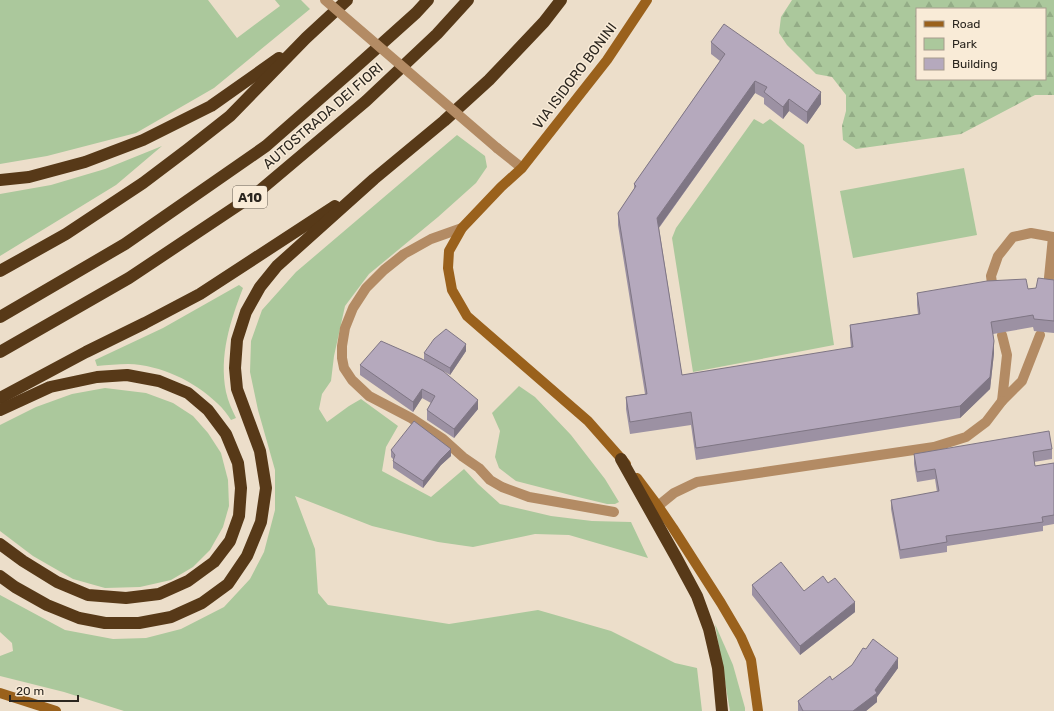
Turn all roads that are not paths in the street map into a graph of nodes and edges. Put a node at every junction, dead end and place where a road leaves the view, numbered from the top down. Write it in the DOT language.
graph roads {
  1 [pos="325,0"];
  2 [pos="346,0"];
  3 [pos="428,0"];
  4 [pos="468,0"];
  5 [pos="561,0"];
  6 [pos="647,0"];
  7 [pos="306,38"];
  8 [pos="522,168"];
  9 [pos="374,179"];
  10 [pos="0,180"];
  11 [pos="462,228"];
  12 [pos="0,271"];
  13 [pos="1048,288"];
  14 [pos="993,290"];
  15 [pos="0,317"];
  16 [pos="1002,335"];
  17 [pos="1040,335"];
  18 [pos="0,352"];
  19 [pos="0,398"];
  20 [pos="1002,401"];
  21 [pos="0,410"];
  22 [pos="621,458"];
  23 [pos="658,506"];
  24 [pos="614,512"];
  25 [pos="0,544"];
  26 [pos="0,576"];
  27 [pos="0,693"];
  28 [pos="56,711"];
  29 [pos="722,711"];
  30 [pos="758,711"];
  1 -- 8 [label="street, bridge"];
  2 -- 7 [label="highway"];
  3 -- 15 [label="highway, AUTOSTRADA DEI FIORI / A10"];
  4 -- 18 [label="highway, AUTOSTRADA DEI FIORI / A10"];
  5 -- 9 [label="highway"];
  6 -- 8 [label="street, VIA ISIDORO BONINI"];
  7 -- 10 [label="highway"];
  7 -- 12 [label="highway"];
  8 -- 11 [label="street, VIA ISIDORO BONINI"];
  9 -- 19 [label="highway"];
  9 -- 26 [label="highway"];
  11 -- 22 [label="street, VIA ISIDORO BONINI"];
  11 -- 24 [label="street"];
  13 -- 14 [label="street"];
  16 -- 20 [label="street"];
  17 -- 20 [label="street"];
  20 -- 23 [label="street"];
  21 -- 25 [label="highway"];
  22 -- 23 [label="street, VIA ISIDORO BONINI"];
  22 -- 29 [label="highway"];
  23 -- 30 [label="street, VIA ISIDORO BONINI"];
  27 -- 28 [label="street"];
}
